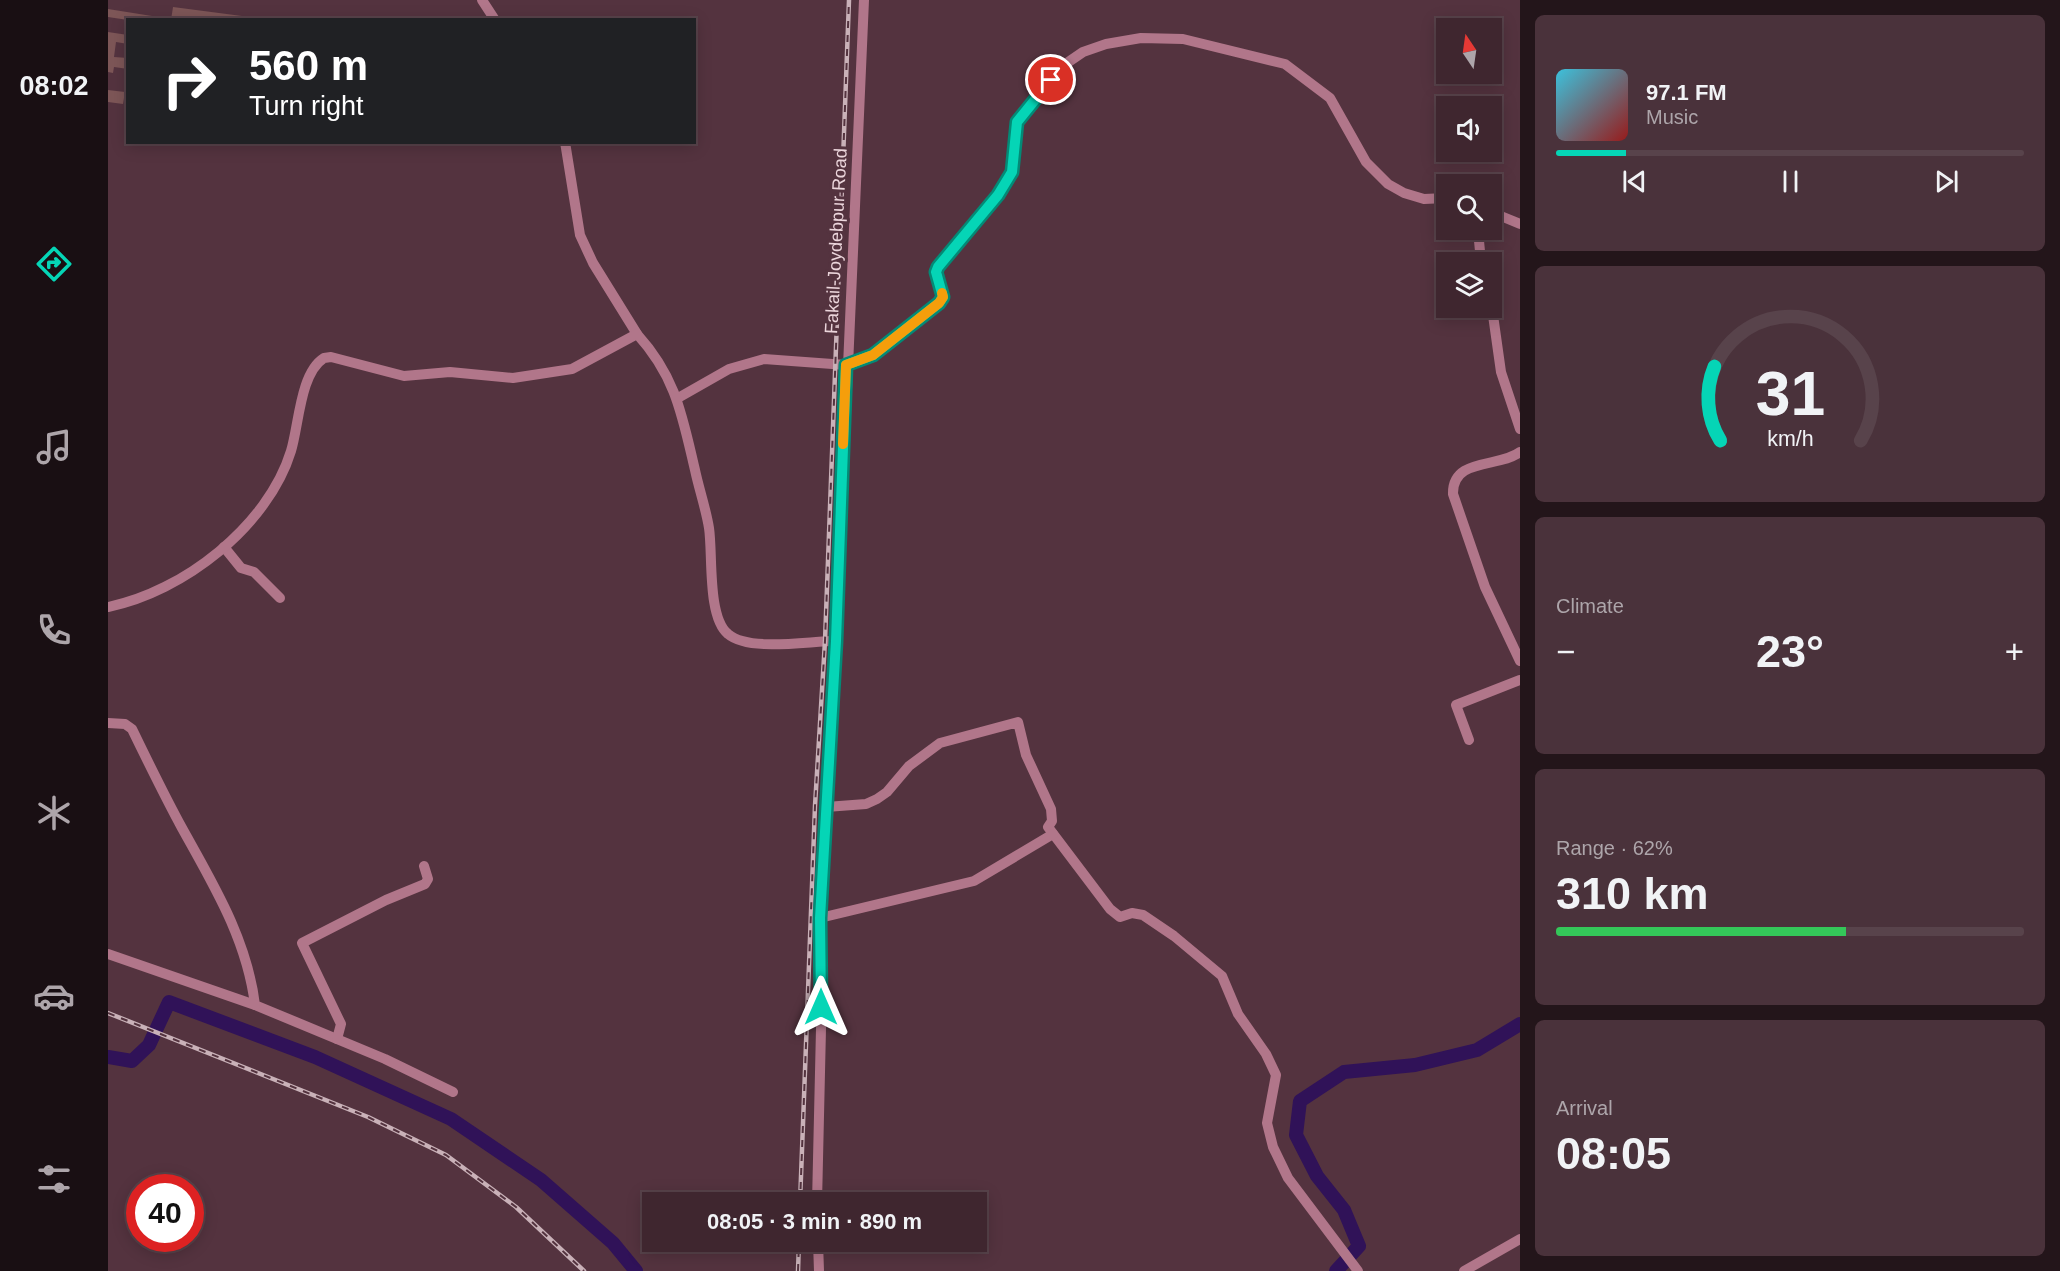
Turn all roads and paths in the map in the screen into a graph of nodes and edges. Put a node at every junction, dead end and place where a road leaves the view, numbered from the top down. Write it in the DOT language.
graph roads {
  1 [pos="482,0"];
  2 [pos="864,0"];
  3 [pos="494,18"];
  4 [pos="565,144"];
  5 [pos="1436,198"];
  6 [pos="1502,217"];
  7 [pos="1520,224"];
  8 [pos="1493,318"];
  9 [pos="637,334"];
  10 [pos="846,365"];
  11 [pos="678,398"];
  12 [pos="1520,429"];
  13 [pos="1520,452"];
  14 [pos="224,547"];
  15 [pos="280,598"];
  16 [pos="108,607"];
  17 [pos="836,641"];
  18 [pos="1520,661"];
  19 [pos="1520,680"];
  20 [pos="108,723"];
  21 [pos="1469,740"];
  22 [pos="826,807"];
  23 [pos="1053,834"];
  24 [pos="424,866"];
  25 [pos="820,918"];
  26 [pos="108,954"];
  27 [pos="255,1005"];
  28 [pos="337,1039"];
  29 [pos="453,1092"];
  30 [pos="818,1192"];
  31 [pos="1520,1239"];
  32 [pos="818,1252"];
  33 [pos="1357,1270"];
  34 [pos="819,1271"];
  35 [pos="1464,1271"];
  1 -- 3 [label="street"];
  2 -- 10 [label="street, Fakail-Joydebpur Road"];
  4 -- 9 [label="street"];
  5 -- 10 [label="street"];
  6 -- 7 [label="street"];
  8 -- 12 [label="street"];
  9 -- 11 [label="street"];
  9 -- 14 [label="street"];
  10 -- 11 [label="street"];
  10 -- 17 [label="street, Fakail-Joydebpur Road"];
  11 -- 17 [label="street"];
  13 -- 18 [label="street"];
  14 -- 15 [label="street"];
  14 -- 16 [label="street"];
  17 -- 22 [label="street, Fakail-Joydebpur Road"];
  19 -- 21 [label="street"];
  20 -- 27 [label="street"];
  22 -- 23 [label="street"];
  22 -- 25 [label="street, Fakail-Joydebpur Road"];
  23 -- 25 [label="street"];
  23 -- 33 [label="street"];
  24 -- 28 [label="street"];
  25 -- 30 [label="street, Fakail-Joydebpur Road"];
  26 -- 27 [label="street"];
  27 -- 28 [label="street"];
  28 -- 29 [label="street"];
  31 -- 35 [label="street"];
  32 -- 34 [label="street"];
}
